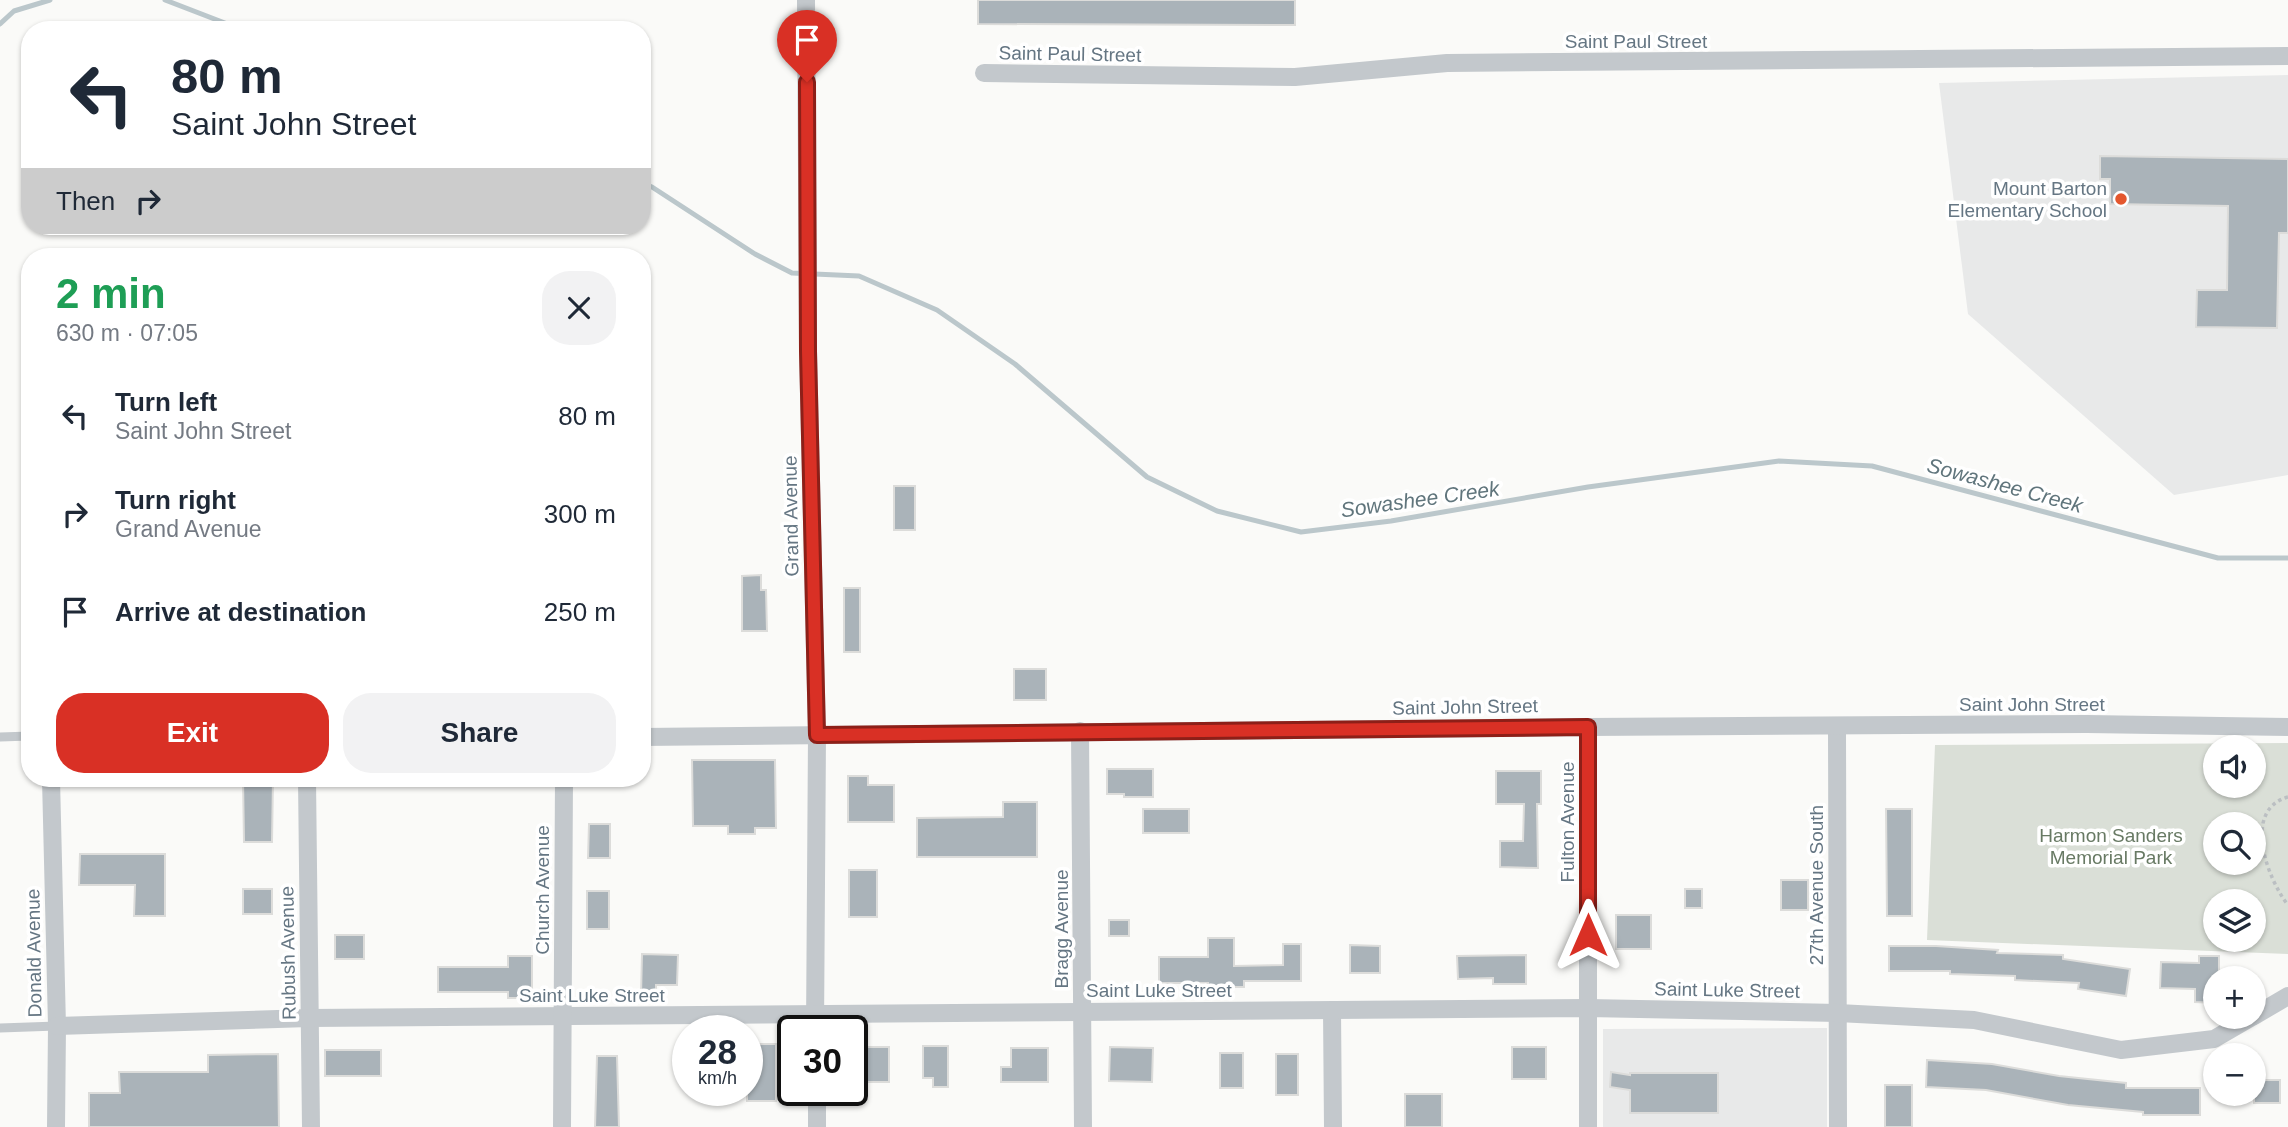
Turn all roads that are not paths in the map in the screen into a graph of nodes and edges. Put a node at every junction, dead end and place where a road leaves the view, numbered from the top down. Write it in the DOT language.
graph roads {
  1 [pos="806,0"];
  2 [pos="2288,56"];
  3 [pos="984,74"];
  4 [pos="1588,727"];
  5 [pos="1837,727"];
  6 [pos="2288,727"];
  7 [pos="1080,731"];
  8 [pos="817,735"];
  9 [pos="21,736"];
  10 [pos="0,737"];
  11 [pos="651,737"];
  12 [pos="51,787"];
  13 [pos="307,787"];
  14 [pos="564,787"];
  15 [pos="2288,996"];
  16 [pos="1588,1008"];
  17 [pos="2266,1009"];
  18 [pos="1332,1010"];
  19 [pos="1083,1012"];
  20 [pos="1838,1013"];
  21 [pos="815,1015"];
  22 [pos="563,1016"];
  23 [pos="309,1018"];
  24 [pos="868,1020"];
  25 [pos="777,1021"];
  26 [pos="57,1026"];
  27 [pos="0,1028"];
  28 [pos="2232,1029"];
  29 [pos="817,1106"];
  30 [pos="56,1127"];
  31 [pos="311,1127"];
  32 [pos="562,1127"];
  33 [pos="817,1127"];
  34 [pos="1083,1127"];
  35 [pos="1333,1127"];
  36 [pos="1588,1127"];
  37 [pos="1838,1127"];
  1 -- 8 [label="street, Grand Avenue"];
  2 -- 3 [label="street, Saint Paul Street"];
  4 -- 5 [label="street, Saint John Street"];
  4 -- 7 [label="street, Saint John Street"];
  4 -- 16 [label="street, Fulton Avenue"];
  5 -- 6 [label="street, Saint John Street"];
  5 -- 20 [label="street, 27th Avenue South"];
  7 -- 8 [label="street, Saint John Street"];
  7 -- 19 [label="street, Bragg Avenue"];
  8 -- 11 [label="street, Saint John Street"];
  8 -- 21 [label="street, Grand Avenue"];
  9 -- 10 [label="lane"];
  12 -- 26 [label="street, Donald Avenue"];
  13 -- 23 [label="street, Rubush Avenue"];
  14 -- 22 [label="street, Church Avenue"];
  15 -- 17 [label="street, Saint Luke Street"];
  16 -- 18 [label="street, Saint Luke Street"];
  16 -- 20 [label="street, Saint Luke Street"];
  16 -- 36 [label="street, Fulton Avenue"];
  18 -- 19 [label="street, Saint Luke Street"];
  18 -- 35 [label="street"];
  19 -- 24 [label="street, Saint Luke Street"];
  19 -- 34 [label="street, Bragg Avenue"];
  20 -- 28 [label="street, Saint Luke Street"];
  20 -- 37 [label="street, 27th Avenue South"];
  22 -- 23 [label="street, Saint Luke Street"];
  22 -- 25 [label="street, Saint Luke Street"];
  22 -- 32 [label="street, Church Avenue"];
  23 -- 26 [label="street, Saint Luke Street"];
  23 -- 31 [label="street, Rubush Avenue"];
  26 -- 27 [label="lane"];
  26 -- 30 [label="street, Donald Avenue"];
  29 -- 33 [label="street"];
}
